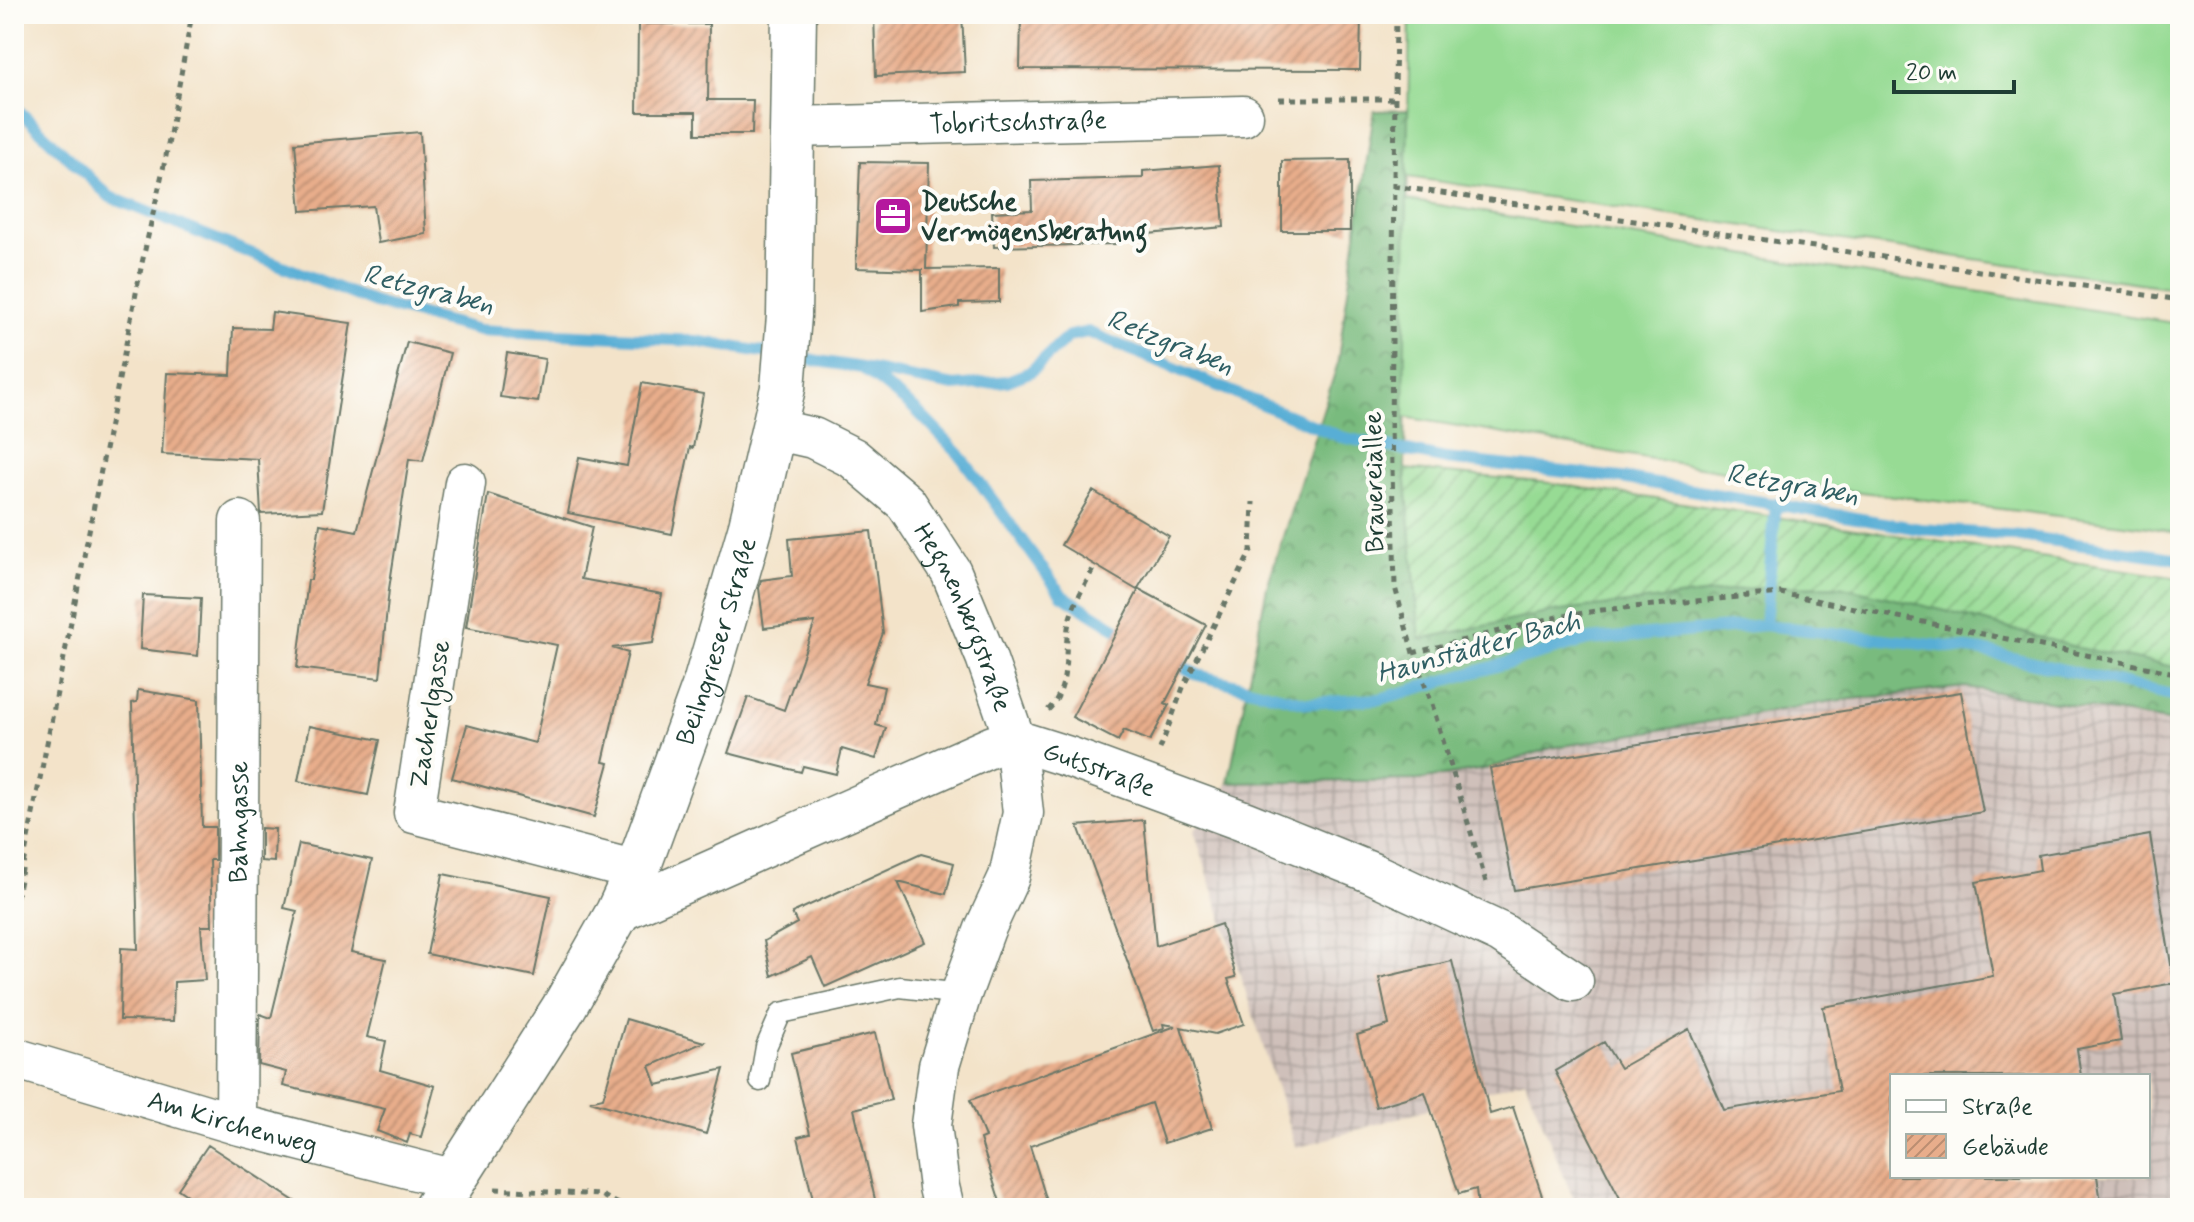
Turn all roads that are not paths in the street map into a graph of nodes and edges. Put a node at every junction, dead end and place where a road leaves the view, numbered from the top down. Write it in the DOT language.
graph roads {
  1 [pos="794,14"];
  2 [pos="1243,116"];
  3 [pos="792,127"];
  4 [pos="778,409"];
  5 [pos="465,483"];
  6 [pos="240,521"];
  7 [pos="1015,740"];
  8 [pos="637,871"];
  9 [pos="618,912"];
  10 [pos="1573,981"];
  11 [pos="961,994"];
  12 [pos="14,1058"];
  13 [pos="760,1081"];
  14 [pos="236,1124"];
  15 [pos="446,1194"];
  16 [pos="944,1208"];
  1 -- 3 [label="main road, Beilngrieser Straße"];
  2 -- 3 [label="street, Tobritschstraße"];
  3 -- 4 [label="main road, Beilngrieser Straße"];
  4 -- 7 [label="street, Hegnenbergstraße"];
  4 -- 8 [label="main road, Beilngrieser Straße"];
  5 -- 8 [label="street, Zacherlgasse"];
  6 -- 14 [label="street, Bahngasse"];
  7 -- 9 [label="street, Gutsstraße"];
  7 -- 10 [label="street, Gutsstraße"];
  7 -- 11 [label="street, Hegnenbergstraße"];
  8 -- 9 [label="main road, Beilngrieser Straße"];
  9 -- 15 [label="main road, Beilngrieser Straße"];
  11 -- 13 [label="lane"];
  11 -- 16 [label="street, Hegnenbergstraße"];
  12 -- 14 [label="street, Am Kirchenweg"];
  14 -- 15 [label="street, Am Kirchenweg"];
}
